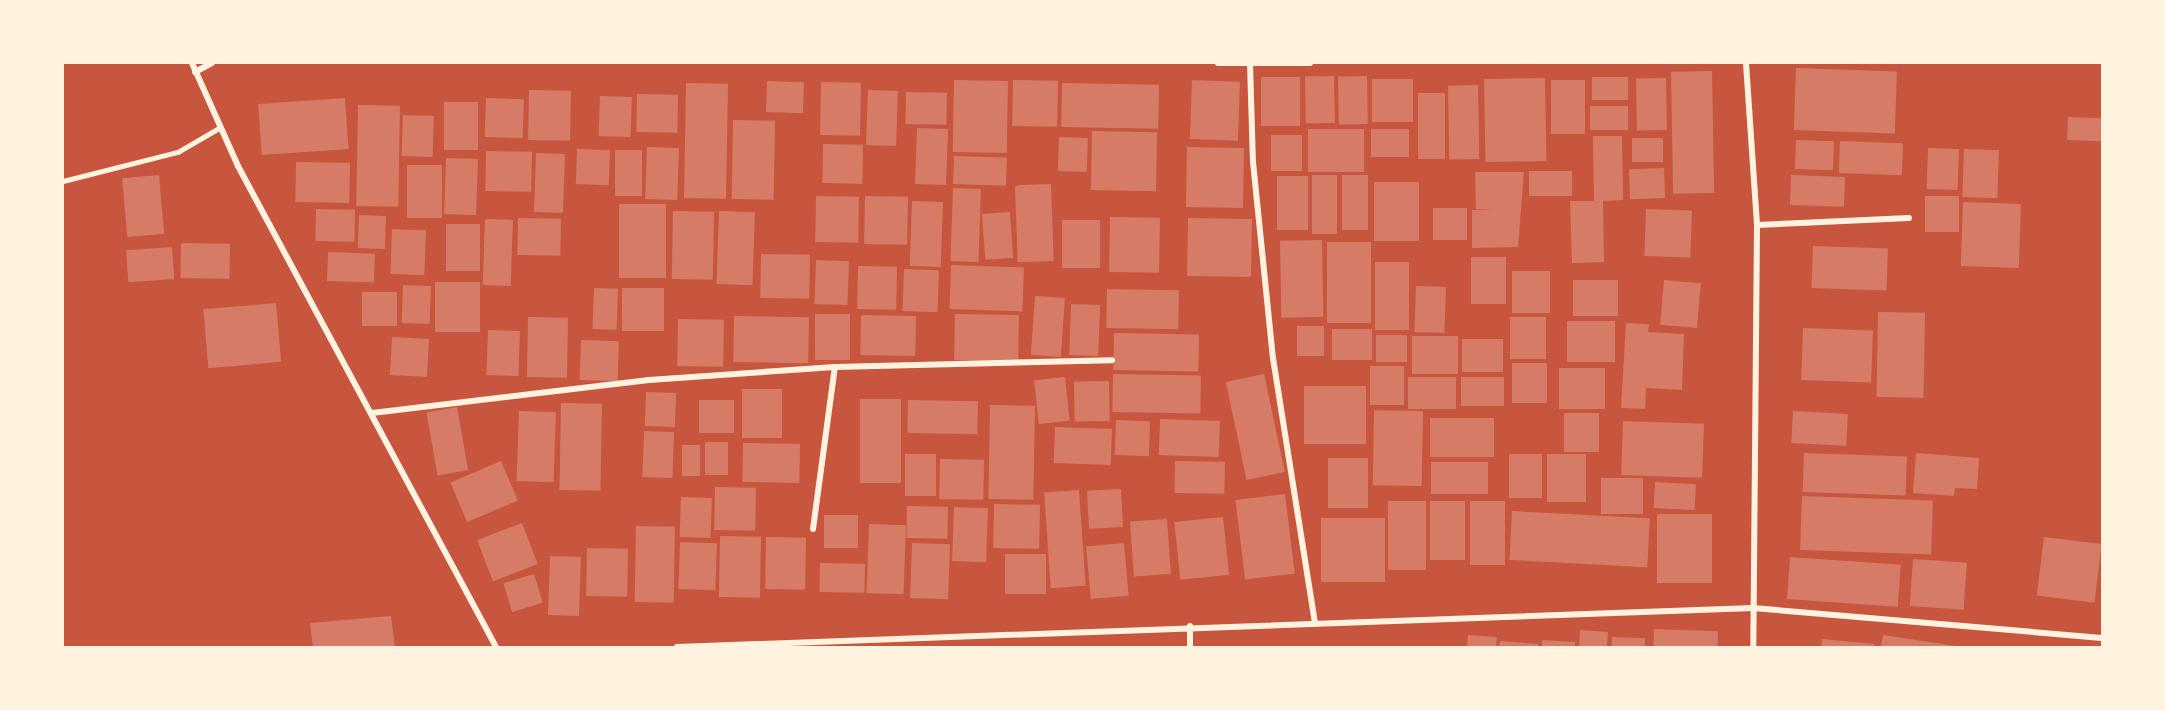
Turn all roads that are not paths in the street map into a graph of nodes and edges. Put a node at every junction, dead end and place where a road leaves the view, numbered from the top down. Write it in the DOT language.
graph roads {
  1 [pos="192,63"];
  2 [pos="212,63"];
  3 [pos="1218,63"];
  4 [pos="1310,63"];
  5 [pos="1746,63"];
  6 [pos="1250,64"];
  7 [pos="195,72"];
  8 [pos="219,128"];
  9 [pos="63,181"];
  10 [pos="1909,218"];
  11 [pos="1757,225"];
  12 [pos="1112,360"];
  13 [pos="835,367"];
  14 [pos="372,413"];
  15 [pos="813,529"];
  16 [pos="1753,608"];
  17 [pos="1316,624"];
  18 [pos="1190,626"];
  19 [pos="2102,638"];
  20 [pos="496,647"];
  21 [pos="676,647"];
  22 [pos="1190,647"];
  23 [pos="1753,647"];
  1 -- 7 [label="street"];
  2 -- 7 [label="street"];
  3 -- 6 [label="street"];
  4 -- 6 [label="street"];
  5 -- 11 [label="street"];
  6 -- 17 [label="street"];
  7 -- 8 [label="street"];
  8 -- 9 [label="lane"];
  8 -- 14 [label="street"];
  10 -- 11 [label="street"];
  11 -- 16 [label="street"];
  12 -- 13 [label="street"];
  13 -- 14 [label="street"];
  13 -- 15 [label="street"];
  14 -- 20 [label="street"];
  16 -- 17 [label="street"];
  16 -- 19 [label="street"];
  16 -- 23 [label="street"];
  17 -- 18 [label="street"];
  18 -- 21 [label="street"];
  18 -- 22 [label="street"];
}
